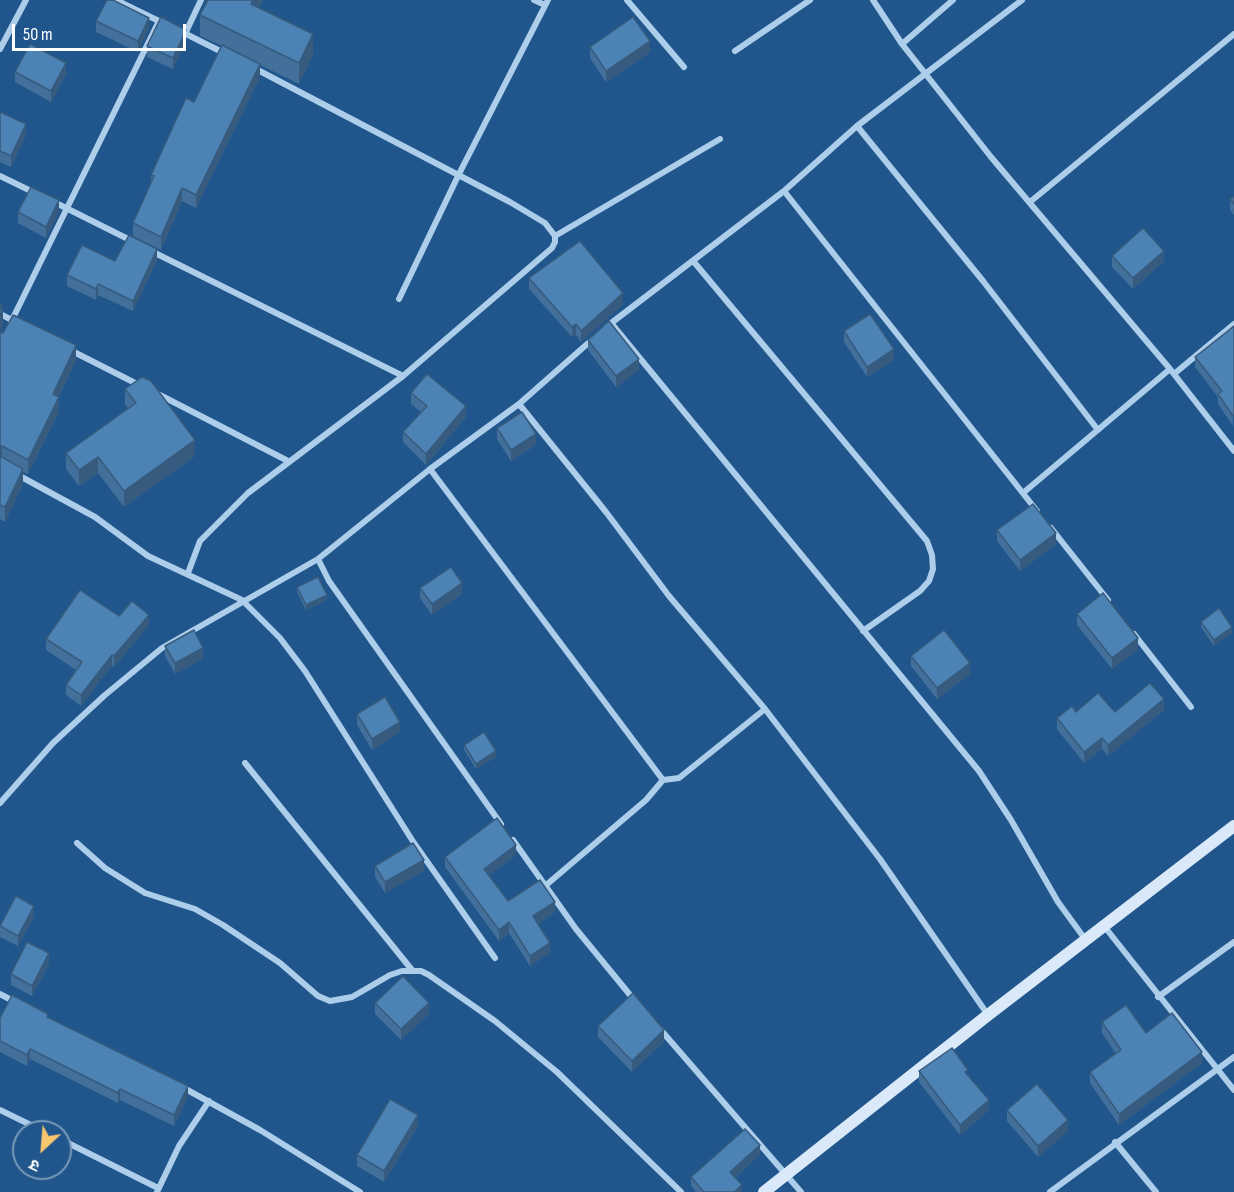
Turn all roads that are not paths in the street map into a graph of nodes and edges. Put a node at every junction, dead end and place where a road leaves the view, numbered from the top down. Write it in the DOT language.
graph roads {
  1 [pos="26,0"];
  2 [pos="116,0"];
  3 [pos="201,0"];
  4 [pos="534,0"];
  5 [pos="627,0"];
  6 [pos="810,0"];
  7 [pos="873,0"];
  8 [pos="953,0"];
  9 [pos="1022,0"];
  10 [pos="546,3"];
  11 [pos="159,21"];
  12 [pos="185,34"];
  13 [pos="1234,34"];
  14 [pos="902,44"];
  15 [pos="0,50"];
  16 [pos="735,51"];
  17 [pos="228,55"];
  18 [pos="249,65"];
  19 [pos="684,67"];
  20 [pos="926,74"];
  21 [pos="857,126"];
  22 [pos="720,139"];
  23 [pos="459,174"];
  24 [pos="0,176"];
  25 [pos="784,191"];
  26 [pos="39,195"];
  27 [pos="49,200"];
  28 [pos="1030,202"];
  29 [pos="68,209"];
  30 [pos="555,236"];
  31 [pos="694,262"];
  32 [pos="399,299"];
  33 [pos="0,314"];
  34 [pos="12,320"];
  35 [pos="611,323"];
  36 [pos="1234,324"];
  37 [pos="23,326"];
  38 [pos="8,328"];
  39 [pos="65,347"];
  40 [pos="1172,371"];
  41 [pos="403,376"];
  42 [pos="519,404"];
  43 [pos="1098,430"];
  44 [pos="1234,451"];
  45 [pos="288,461"];
  46 [pos="430,469"];
  47 [pos="9,470"];
  48 [pos="1023,493"];
  49 [pos="318,559"];
  50 [pos="188,573"];
  51 [pos="242,600"];
  52 [pos="1110,603"];
  53 [pos="863,631"];
  54 [pos="1132,631"];
  55 [pos="1191,707"];
  56 [pos="765,709"];
  57 [pos="245,763"];
  58 [pos="663,780"];
  59 [pos="0,803"];
  60 [pos="1234,826"];
  61 [pos="77,843"];
  62 [pos="545,886"];
  63 [pos="1104,926"];
  64 [pos="1085,939"];
  65 [pos="1234,942"];
  66 [pos="495,958"];
  67 [pos="412,970"];
  68 [pos="0,994"];
  69 [pos="1158,997"];
  70 [pos="20,1005"];
  71 [pos="638,1005"];
  72 [pos="988,1015"];
  73 [pos="654,1023"];
  74 [pos="1234,1057"];
  75 [pos="1217,1069"];
  76 [pos="177,1085"];
  77 [pos="1234,1089"];
  78 [pos="209,1101"];
  79 [pos="0,1110"];
  80 [pos="20,1120"];
  81 [pos="1115,1142"];
  82 [pos="72,1145"];
  83 [pos="786,1176"];
  84 [pos="158,1190"];
  85 [pos="360,1192"];
  86 [pos="681,1192"];
  87 [pos="764,1192"];
  88 [pos="801,1192"];
  89 [pos="1050,1192"];
  90 [pos="1156,1192"];
  1 -- 15 [label="street"];
  2 -- 11 [label="street"];
  3 -- 12 [label="street"];
  4 -- 10 [label="street"];
  5 -- 19 [label="street"];
  6 -- 16 [label="street"];
  7 -- 14 [label="street"];
  8 -- 14 [label="street"];
  9 -- 20 [label="street"];
  10 -- 23 [label="street"];
  11 -- 12 [label="street"];
  11 -- 29 [label="street"];
  12 -- 17 [label="street"];
  13 -- 28 [label="street"];
  14 -- 20 [label="street"];
  18 -- 23 [label="street"];
  20 -- 21 [label="street"];
  20 -- 28 [label="street"];
  21 -- 25 [label="street"];
  21 -- 43 [label="street"];
  22 -- 30 [label="street"];
  23 -- 30 [label="street"];
  23 -- 32 [label="street"];
  24 -- 26 [label="street"];
  25 -- 31 [label="street"];
  25 -- 48 [label="street"];
  27 -- 29 [label="street"];
  28 -- 40 [label="street"];
  29 -- 34 [label="street"];
  29 -- 41 [label="street"];
  30 -- 41 [label="street"];
  31 -- 35 [label="street"];
  31 -- 53 [label="street"];
  33 -- 34 [label="street"];
  34 -- 37 [label="street"];
  34 -- 38 [label="street"];
  35 -- 42 [label="street"];
  35 -- 53 [label="street"];
  36 -- 40 [label="street"];
  39 -- 45 [label="street"];
  40 -- 43 [label="street"];
  40 -- 44 [label="street"];
  41 -- 45 [label="street"];
  42 -- 46 [label="street"];
  42 -- 56 [label="street"];
  43 -- 48 [label="street"];
  45 -- 50 [label="street"];
  46 -- 49 [label="street"];
  46 -- 58 [label="street"];
  47 -- 50 [label="street"];
  48 -- 52 [label="street"];
  49 -- 51 [label="street"];
  49 -- 62 [label="street"];
  50 -- 51 [label="street"];
  51 -- 59 [label="street"];
  51 -- 66 [label="street"];
  53 -- 64 [label="street"];
  54 -- 55 [label="street"];
  56 -- 58 [label="street"];
  56 -- 72 [label="street"];
  57 -- 67 [label="street"];
  58 -- 62 [label="street"];
  60 -- 63 [label="street"];
  61 -- 67 [label="street"];
  62 -- 71 [label="street"];
  63 -- 64 [label="street"];
  63 -- 69 [label="street"];
  64 -- 72 [label="street"];
  65 -- 69 [label="street"];
  67 -- 86 [label="street"];
  68 -- 70 [label="street"];
  69 -- 75 [label="street"];
  72 -- 83 [label="street"];
  73 -- 83 [label="street"];
  74 -- 75 [label="street"];
  75 -- 77 [label="street"];
  75 -- 81 [label="street"];
  76 -- 78 [label="street"];
  78 -- 84 [label="street"];
  78 -- 85 [label="street"];
  79 -- 80 [label="street"];
  81 -- 89 [label="street"];
  81 -- 90 [label="street"];
  82 -- 84 [label="street"];
  83 -- 87 [label="street"];
  83 -- 88 [label="street"];
}
